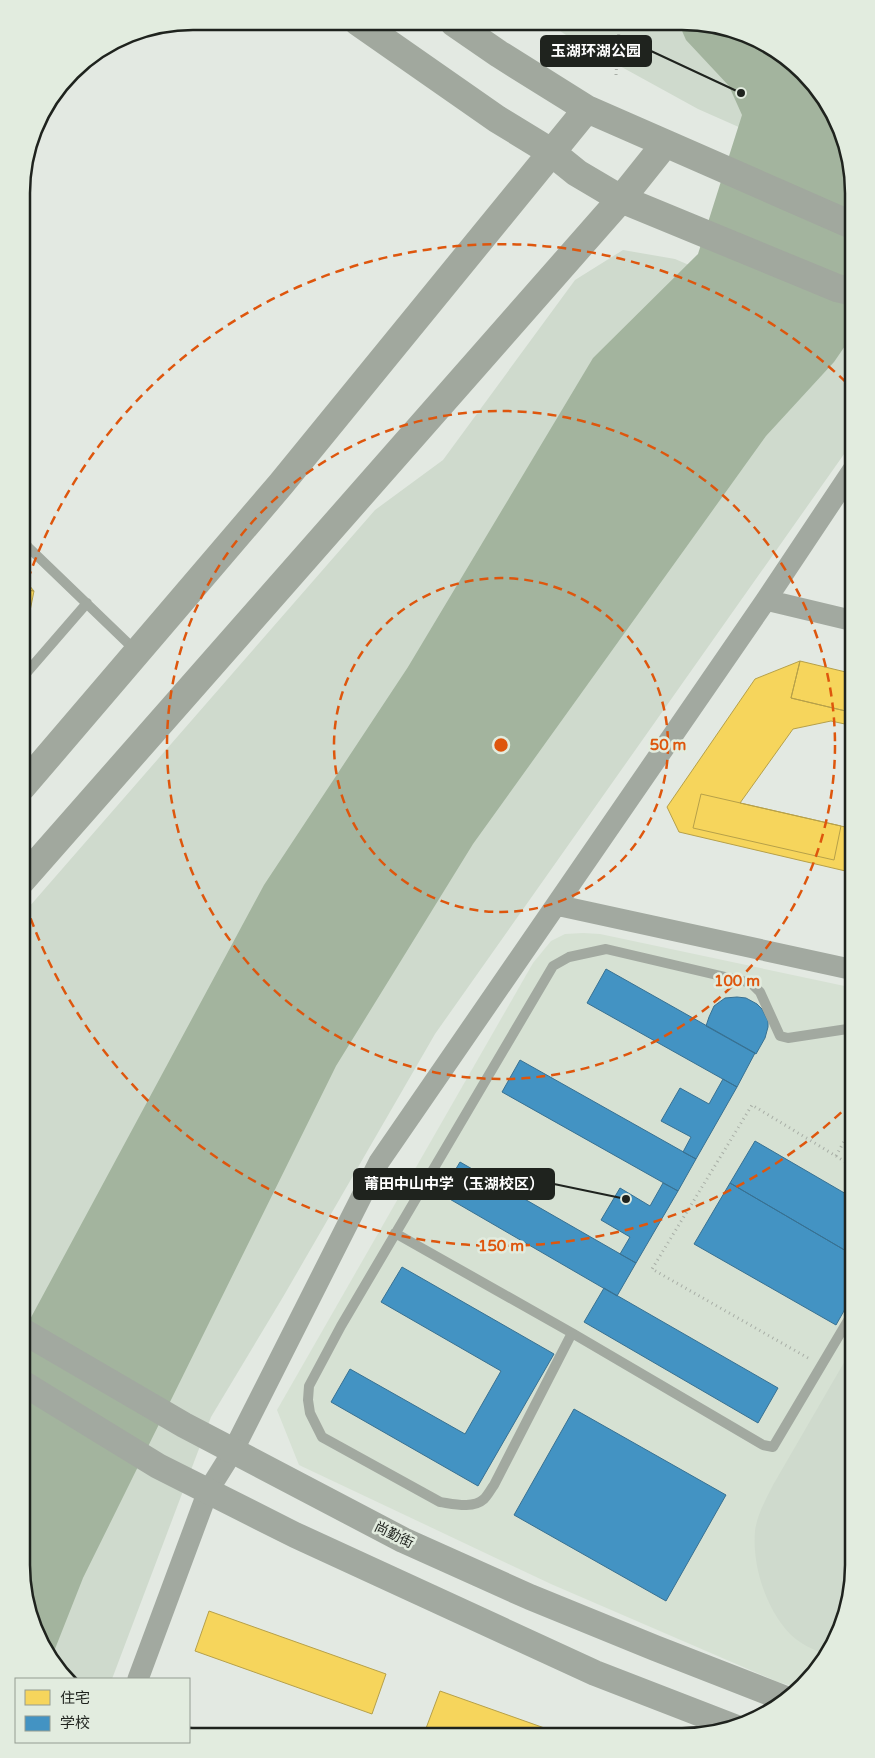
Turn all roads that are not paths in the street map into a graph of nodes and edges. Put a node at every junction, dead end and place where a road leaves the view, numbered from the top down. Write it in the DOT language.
graph roads {
  1 [pos="369,30"];
  2 [pos="464,30"];
  3 [pos="587,109"];
  4 [pos="665,144"];
  5 [pos="551,152"];
  6 [pos="622,199"];
  7 [pos="845,222"];
  8 [pos="845,290"];
  9 [pos="845,482"];
  10 [pos="30,550"];
  11 [pos="766,600"];
  12 [pos="87,603"];
  13 [pos="845,619"];
  14 [pos="137,652"];
  15 [pos="30,669"];
  16 [pos="30,778"];
  17 [pos="30,871"];
  18 [pos="556,905"];
  19 [pos="845,968"];
  20 [pos="845,1029"];
  21 [pos="395,1233"];
  22 [pos="845,1326"];
  23 [pos="572,1334"];
  24 [pos="30,1335"];
  25 [pos="30,1387"];
  26 [pos="233,1451"];
  27 [pos="208,1491"];
  28 [pos="138,1678"];
  29 [pos="779,1696"];
  30 [pos="723,1722"];
  1 -- 5 [label="main road"];
  2 -- 3 [label="main road"];
  3 -- 4 [label="main road"];
  3 -- 5 [label="main road"];
  4 -- 6 [label="main road"];
  4 -- 7 [label="main road"];
  5 -- 6 [label="main road"];
  5 -- 14 [label="main road"];
  6 -- 8 [label="main road"];
  6 -- 17 [label="main road"];
  9 -- 11 [label="street"];
  10 -- 12 [label="lane"];
  11 -- 13 [label="street"];
  11 -- 18 [label="street"];
  12 -- 14 [label="lane"];
  12 -- 15 [label="lane"];
  14 -- 16 [label="main road"];
  18 -- 19 [label="street"];
  18 -- 26 [label="street"];
  20 -- 21 [label="lane"];
  21 -- 23 [label="lane"];
  21 -- 23 [label="lane"];
  22 -- 23 [label="lane"];
  24 -- 26 [label="street, 尚勤街"];
  25 -- 27 [label="street"];
  26 -- 27 [label="street"];
  26 -- 29 [label="street, 尚勤街"];
  27 -- 28 [label="street"];
  27 -- 30 [label="street"];
}
